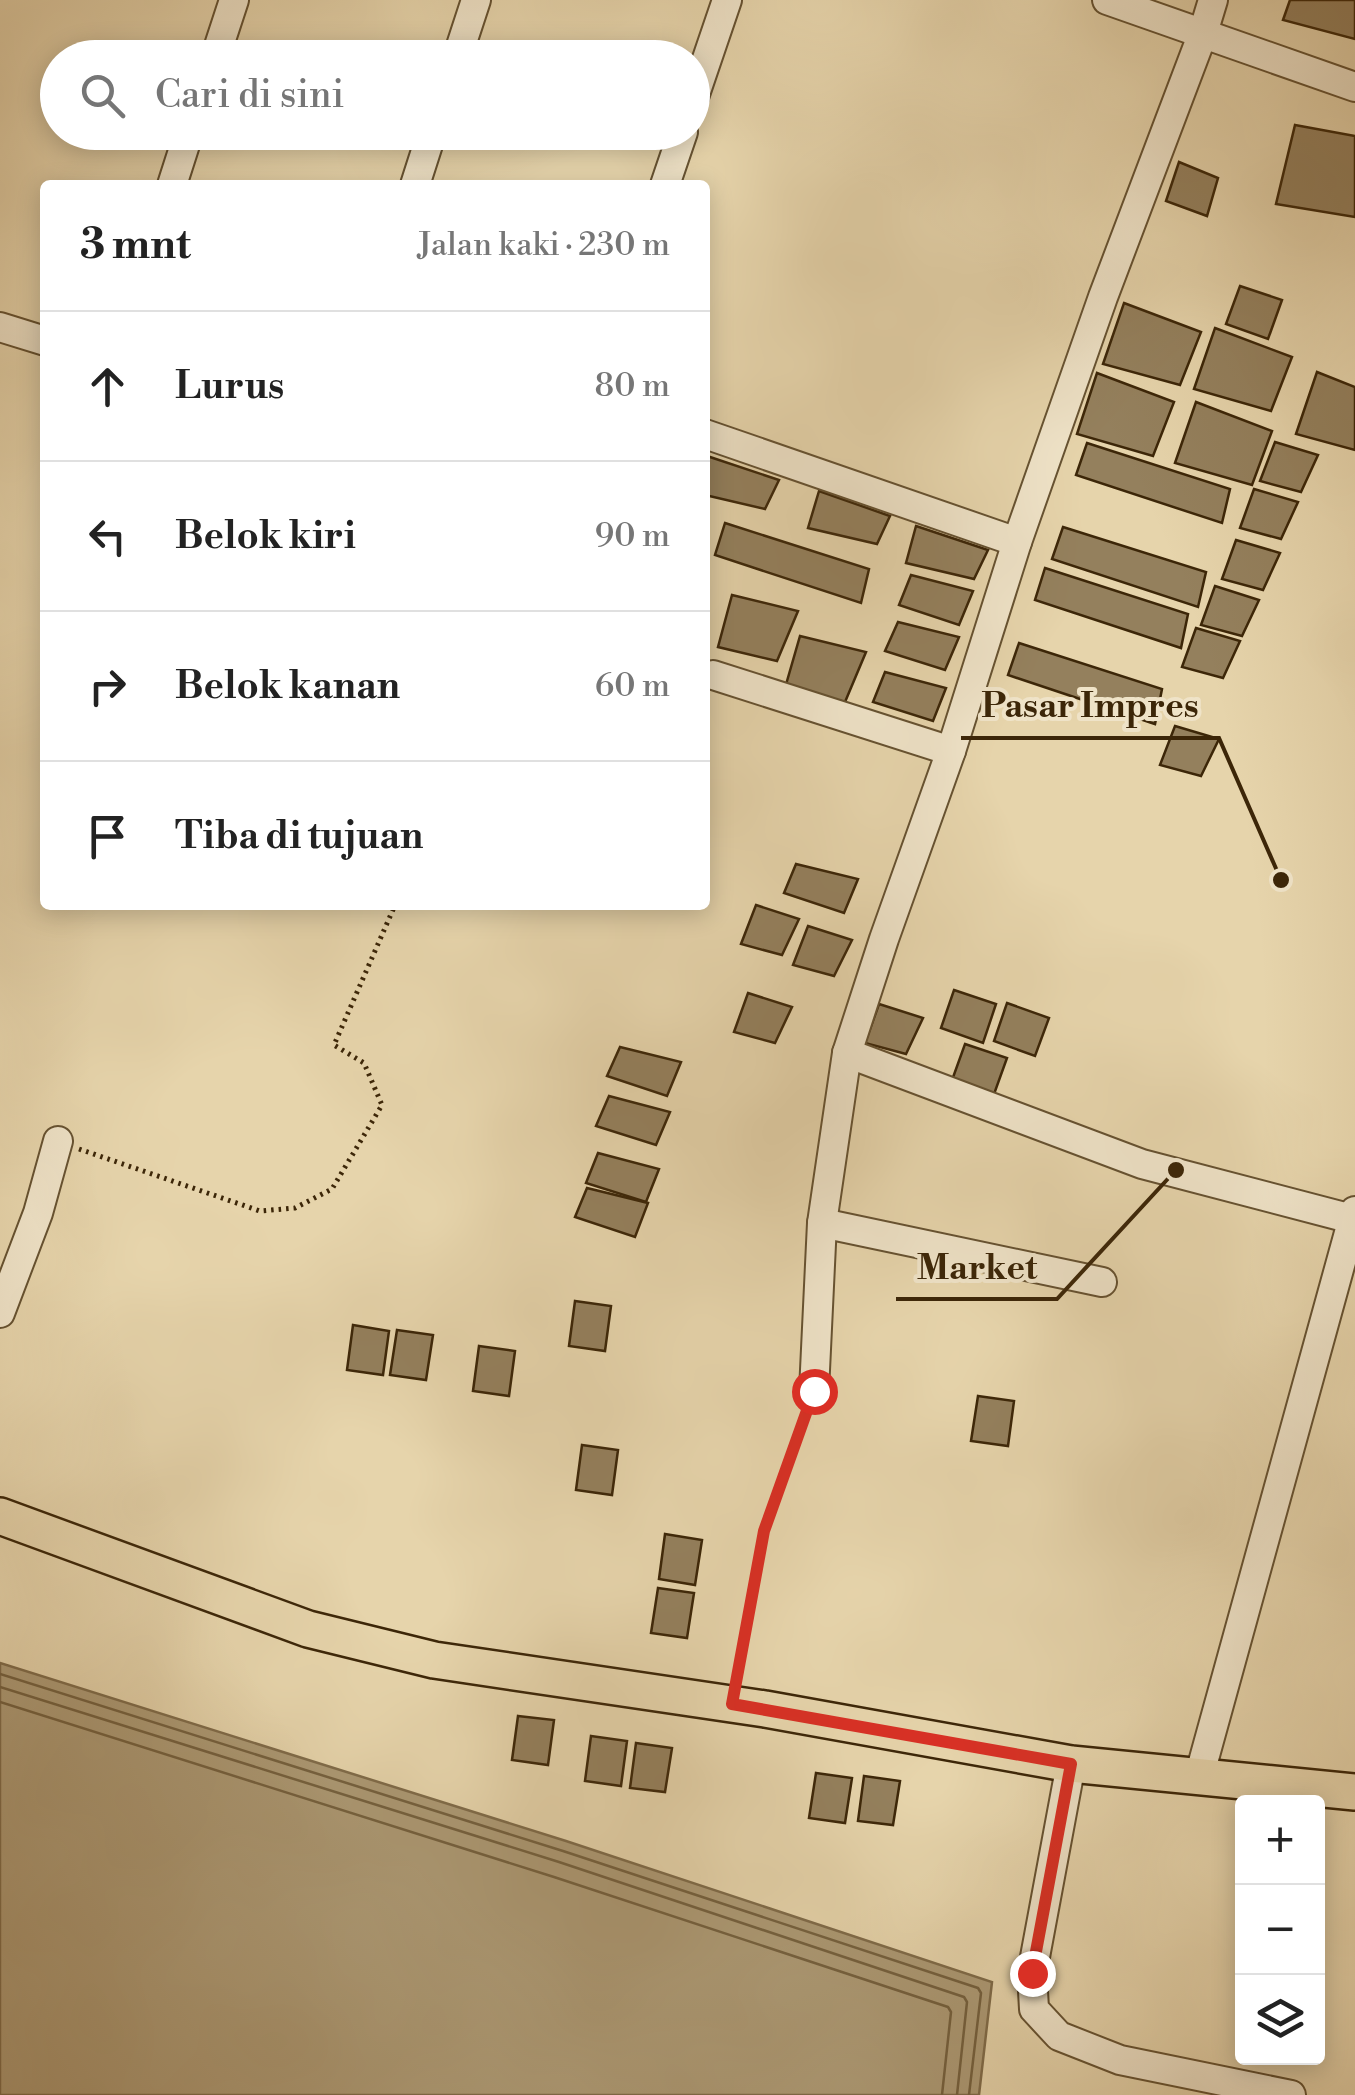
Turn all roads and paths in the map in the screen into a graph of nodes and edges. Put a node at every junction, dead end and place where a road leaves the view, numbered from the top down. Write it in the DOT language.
graph roads {
  1 [pos="234,0"];
  2 [pos="476,0"];
  3 [pos="727,0"];
  4 [pos="1108,0"];
  5 [pos="1212,0"];
  6 [pos="1203,33"];
  7 [pos="220,40"];
  8 [pos="463,40"];
  9 [pos="710,51"];
  10 [pos="1355,87"];
  11 [pos="184,150"];
  12 [pos="426,150"];
  13 [pos="677,150"];
  14 [pos="174,180"];
  15 [pos="417,180"];
  16 [pos="667,180"];
  17 [pos="0,328"];
  18 [pos="40,339"];
  19 [pos="710,436"];
  20 [pos="1017,542"];
  21 [pos="713,674"];
  22 [pos="952,751"];
  23 [pos="393,910"];
  24 [pos="847,1053"];
  25 [pos="58,1141"];
  26 [pos="1354,1215"];
  27 [pos="822,1223"];
  28 [pos="1102,1282"];
  29 [pos="0,1313"];
  30 [pos="814,1391"];
  31 [pos="0,1516"];
  32 [pos="732,1704"];
  33 [pos="1071,1764"];
  34 [pos="1199,1778"];
  35 [pos="1355,1792"];
  36 [pos="1292,2095"];
  1 -- 7 [label="street"];
  2 -- 8 [label="street"];
  3 -- 9 [label="street"];
  4 -- 6 [label="street"];
  5 -- 6 [label="street"];
  6 -- 10 [label="street"];
  6 -- 20 [label="street"];
  11 -- 14 [label="street"];
  12 -- 15 [label="street"];
  13 -- 16 [label="street"];
  17 -- 18 [label="street"];
  19 -- 20 [label="street"];
  20 -- 22 [label="street"];
  21 -- 22 [label="street"];
  22 -- 24 [label="street"];
  23 -- 25 [label="path"];
  24 -- 26 [label="street"];
  24 -- 27 [label="street"];
  25 -- 29 [label="street"];
  26 -- 34 [label="street"];
  27 -- 28 [label="street"];
  27 -- 30 [label="street"];
  30 -- 32 [label="path"];
  31 -- 32 [label="main road"];
  32 -- 33 [label="main road"];
  33 -- 34 [label="main road"];
  33 -- 36 [label="street"];
  34 -- 35 [label="main road"];
}
